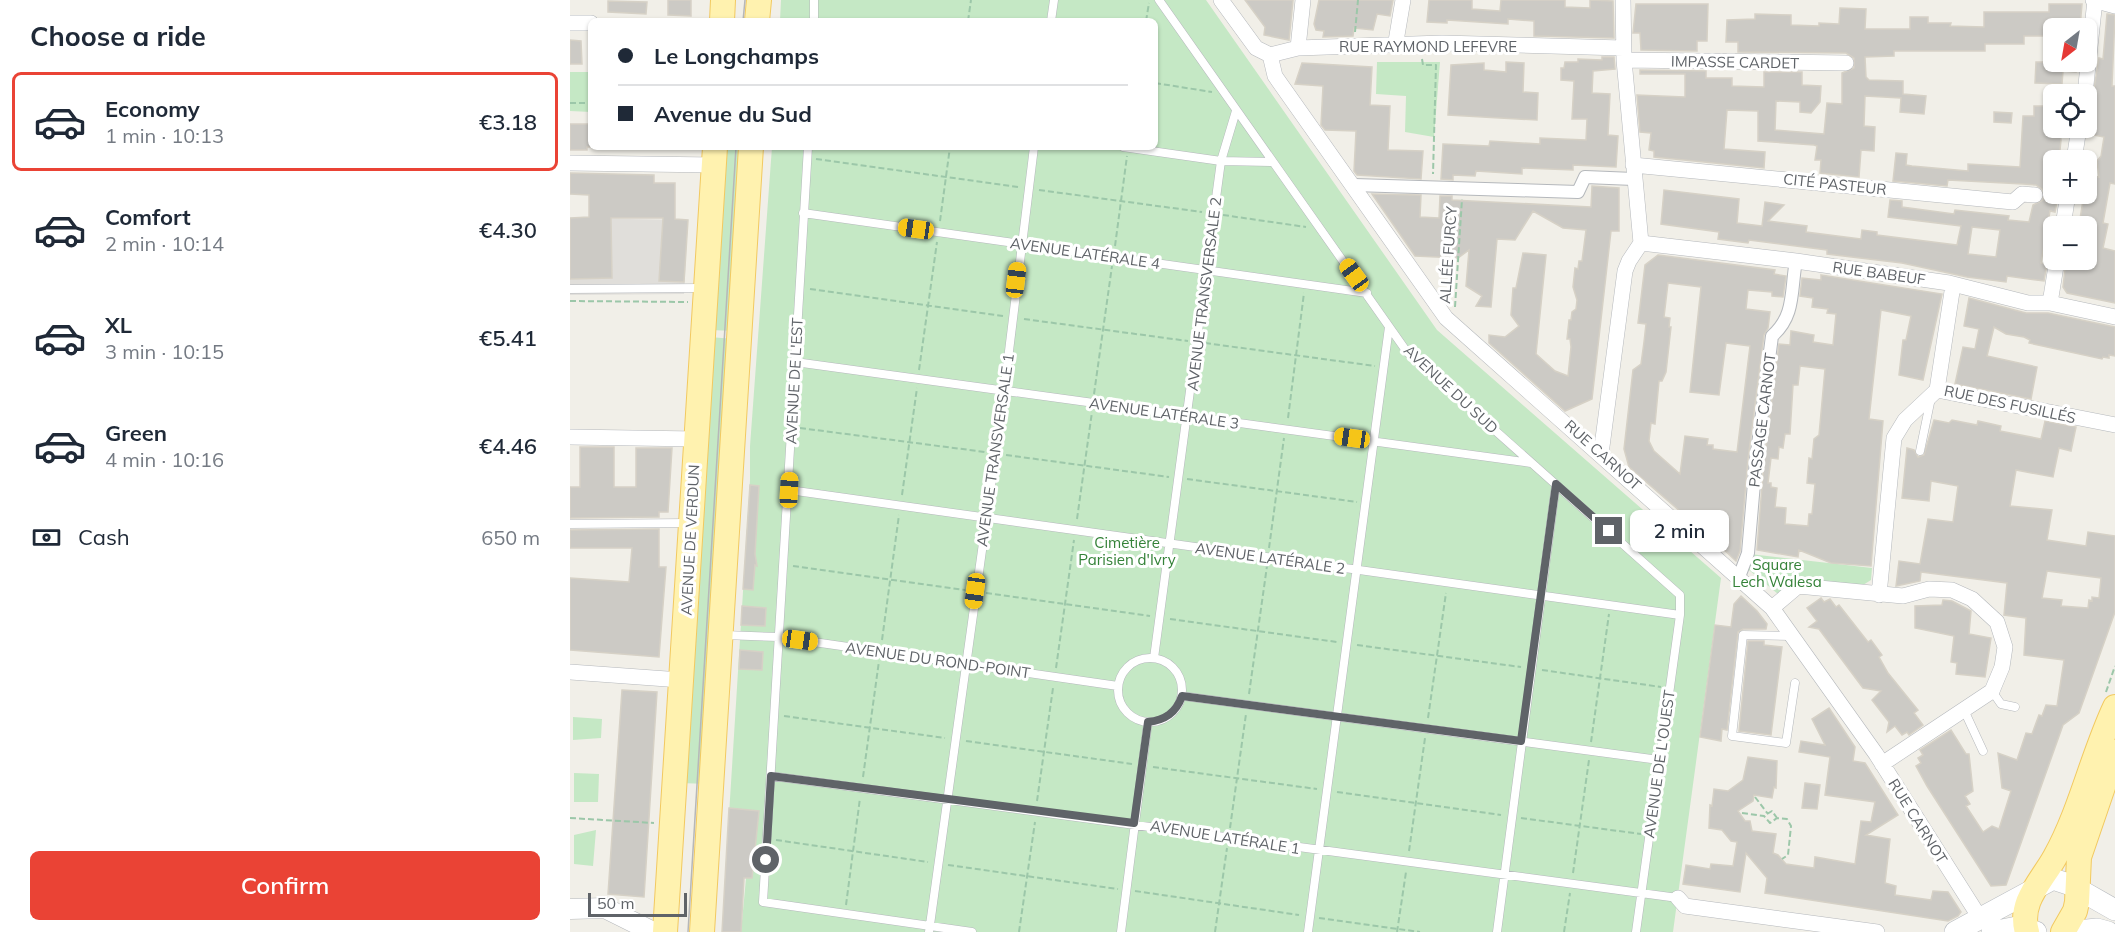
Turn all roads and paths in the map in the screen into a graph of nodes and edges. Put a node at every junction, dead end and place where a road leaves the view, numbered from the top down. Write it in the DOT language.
graph roads {
  1 [pos="723,0"];
  2 [pos="759,0"];
  3 [pos="814,0"];
  4 [pos="971,0"];
  5 [pos="1054,0"];
  6 [pos="1149,0"];
  7 [pos="1159,0"];
  8 [pos="1221,0"];
  9 [pos="1303,0"];
  10 [pos="1358,0"];
  11 [pos="1403,0"];
  12 [pos="1623,0"];
  13 [pos="2095,0"];
  14 [pos="2115,6"];
  15 [pos="722,18"];
  16 [pos="758,18"];
  17 [pos="814,18"];
  18 [pos="968,18"];
  19 [pos="1051,18"];
  20 [pos="1146,18"];
  21 [pos="570,23"];
  22 [pos="588,23"];
  23 [pos="1402,46"];
  24 [pos="1354,47"];
  25 [pos="1298,48"];
  26 [pos="1623,54"];
  27 [pos="1270,55"];
  28 [pos="1846,63"];
  29 [pos="1158,84"];
  30 [pos="2086,84"];
  31 [pos="1224,93"];
  32 [pos="570,103"];
  33 [pos="588,103"];
  34 [pos="1236,111"];
  35 [pos="751,150"];
  36 [pos="808,150"];
  37 [pos="950,150"];
  38 [pos="1034,150"];
  39 [pos="1143,150"];
  40 [pos="714,156"];
  41 [pos="807,157"];
  42 [pos="1221,161"];
  43 [pos="1271,162"];
  44 [pos="570,163"];
  45 [pos="1633,172"];
  46 [pos="946,177"];
  47 [pos="1354,185"];
  48 [pos="1432,186"];
  49 [pos="1028,188"];
  50 [pos="1463,188"];
  51 [pos="2035,195"];
  52 [pos="803,213"];
  53 [pos="1214,214"];
  54 [pos="1316,223"];
  55 [pos="938,232"];
  56 [pos="1641,243"];
  57 [pos="1020,244"];
  58 [pos="1795,267"];
  59 [pos="2055,270"];
  60 [pos="1207,271"];
  61 [pos="1305,284"];
  62 [pos="1953,285"];
  63 [pos="799,288"];
  64 [pos="570,289"];
  65 [pos="1367,292"];
  66 [pos="706,296"];
  67 [pos="570,302"];
  68 [pos="2050,303"];
  69 [pos="928,306"];
  70 [pos="1012,317"];
  71 [pos="2115,317"];
  72 [pos="1453,324"];
  73 [pos="1389,327"];
  74 [pos="1198,342"];
  75 [pos="1296,356"];
  76 [pos="795,362"];
  77 [pos="1384,368"];
  78 [pos="918,380"];
  79 [pos="1004,392"];
  80 [pos="1934,392"];
  81 [pos="1188,416"];
  82 [pos="2115,425"];
  83 [pos="792,427"];
  84 [pos="1286,429"];
  85 [pos="570,437"];
  86 [pos="696,439"];
  87 [pos="1373,441"];
  88 [pos="909,442"];
  89 [pos="1920,451"];
  90 [pos="994,454"];
  91 [pos="1601,454"];
  92 [pos="1532,464"];
  93 [pos="1179,478"];
  94 [pos="1556,484"];
  95 [pos="789,490"];
  96 [pos="1278,492"];
  97 [pos="1364,503"];
  98 [pos="900,506"];
  99 [pos="985,518"];
  100 [pos="691,523"];
  101 [pos="570,524"];
  102 [pos="1170,544"];
  103 [pos="1268,558"];
  104 [pos="784,565"];
  105 [pos="1354,571"];
  106 [pos="1739,577"];
  107 [pos="890,579"];
  108 [pos="1447,584"];
  109 [pos="975,591"];
  110 [pos="1879,595"];
  111 [pos="1680,596"];
  112 [pos="1539,597"];
  113 [pos="1610,606"];
  114 [pos="1772,608"];
  115 [pos="1680,615"];
  116 [pos="1160,617"];
  117 [pos="1258,631"];
  118 [pos="721,635"];
  119 [pos="1794,636"];
  120 [pos="779,637"];
  121 [pos="1346,643"];
  122 [pos="880,652"];
  123 [pos="1437,656"];
  124 [pos="1154,658"];
  125 [pos="965,664"];
  126 [pos="1530,669"];
  127 [pos="570,672"];
  128 [pos="1600,679"];
  129 [pos="681,680"];
  130 [pos="1795,683"];
  131 [pos="1118,686"];
  132 [pos="1670,688"];
  133 [pos="1992,691"];
  134 [pos="1182,696"];
  135 [pos="1247,704"];
  136 [pos="2015,707"];
  137 [pos="2115,707"];
  138 [pos="1964,710"];
  139 [pos="775,715"];
  140 [pos="1337,715"];
  141 [pos="1148,722"];
  142 [pos="870,728"];
  143 [pos="1426,728"];
  144 [pos="956,740"];
  145 [pos="1521,741"];
  146 [pos="1590,751"];
  147 [pos="1983,751"];
  148 [pos="2115,752"];
  149 [pos="1659,760"];
  150 [pos="1882,764"];
  151 [pos="1142,765"];
  152 [pos="771,776"];
  153 [pos="1237,778"];
  154 [pos="862,788"];
  155 [pos="1327,791"];
  156 [pos="1755,797"];
  157 [pos="948,799"];
  158 [pos="1416,803"];
  159 [pos="1742,813"];
  160 [pos="1768,814"];
  161 [pos="1512,816"];
  162 [pos="1764,816"];
  163 [pos="570,818"];
  164 [pos="1777,818"];
  165 [pos="1134,823"];
  166 [pos="657,824"];
  167 [pos="1580,826"];
  168 [pos="1649,835"];
  169 [pos="1228,838"];
  170 [pos="767,839"];
  171 [pos="853,851"];
  172 [pos="1319,852"];
  173 [pos="1782,859"];
  174 [pos="939,863"];
  175 [pos="1407,864"];
  176 [pos="1505,877"];
  177 [pos="1572,885"];
  178 [pos="2034,888"];
  179 [pos="1126,890"];
  180 [pos="2078,890"];
  181 [pos="1642,894"];
  182 [pos="1678,898"];
  183 [pos="1219,903"];
  184 [pos="570,909"];
  185 [pos="2115,910"];
  186 [pos="845,914"];
  187 [pos="1310,916"];
  188 [pos="1989,927"];
  189 [pos="645,928"];
  190 [pos="929,929"];
  191 [pos="1398,930"];
  192 [pos="2028,931"];
  193 [pos="664,932"];
  194 [pos="702,932"];
  195 [pos="972,932"];
  196 [pos="1120,932"];
  197 [pos="1215,932"];
  198 [pos="1308,932"];
  199 [pos="1420,932"];
  200 [pos="1497,932"];
  201 [pos="1564,932"];
  202 [pos="1636,932"];
  203 [pos="1877,932"];
  204 [pos="1955,932"];
  205 [pos="2063,932"];
  206 [pos="2068,932"];
  207 [pos="2108,932"];
  1 -- 15 [label="main road"];
  2 -- 16 [label="main road"];
  3 -- 17 [label="lane"];
  4 -- 18 [label="path"];
  5 -- 19 [label="lane"];
  6 -- 20 [label="path"];
  7 -- 31 [label="lane, AVENUE DU SUD"];
  8 -- 27 [label="street"];
  9 -- 25 [label="street"];
  10 -- 24 [label="path"];
  11 -- 23 [label="street"];
  12 -- 26 [label="street"];
  13 -- 14 [label="street"];
  13 -- 30 [label="street"];
  21 -- 22 [label="street"];
  23 -- 24 [label="street, RUE RAYMOND LEFEVRE"];
  23 -- 26 [label="street, RUE RAYMOND LEFEVRE"];
  23 -- 48 [label="path"];
  24 -- 25 [label="street, RUE RAYMOND LEFEVRE"];
  25 -- 27 [label="street, RUE RAYMOND LEFEVRE"];
  26 -- 28 [label="street, IMPASSE CARDET"];
  26 -- 45 [label="street"];
  27 -- 47 [label="street, RUE CARNOT"];
  29 -- 31 [label="path"];
  31 -- 34 [label="lane, AVENUE DU SUD"];
  32 -- 33 [label="path"];
  34 -- 42 [label="lane, AVENUE TRANSVERSALE 2"];
  34 -- 43 [label="lane, AVENUE DU SUD"];
  35 -- 118 [label="main road"];
  36 -- 41 [label="lane, AVENUE DE L'EST"];
  37 -- 46 [label="path"];
  38 -- 49 [label="lane, AVENUE TRANSVERSALE 1"];
  39 -- 42 [label="lane"];
  40 -- 44 [label="street"];
  40 -- 66 [label="main road, AVENUE DE VERDUN"];
  41 -- 46 [label="path"];
  41 -- 52 [label="lane, AVENUE DE L'EST"];
  42 -- 43 [label="lane"];
  42 -- 53 [label="lane, AVENUE TRANSVERSALE 2"];
  43 -- 54 [label="lane, AVENUE DU SUD"];
  45 -- 50 [label="street"];
  45 -- 51 [label="street, CITÉ PASTEUR"];
  45 -- 56 [label="street"];
  46 -- 49 [label="path"];
  46 -- 55 [label="path"];
  47 -- 48 [label="street"];
  47 -- 72 [label="street, RUE CARNOT"];
  48 -- 50 [label="street"];
  49 -- 53 [label="path"];
  49 -- 57 [label="lane, AVENUE TRANSVERSALE 1"];
  50 -- 72 [label="path, ALLÉE FURCY"];
  52 -- 55 [label="lane, AVENUE LATÉRALE 4"];
  52 -- 63 [label="lane, AVENUE DE L'EST"];
  53 -- 54 [label="path"];
  53 -- 60 [label="lane, AVENUE TRANSVERSALE 2"];
  54 -- 65 [label="lane, AVENUE DU SUD"];
  55 -- 57 [label="lane, AVENUE LATÉRALE 4"];
  55 -- 69 [label="path"];
  56 -- 62 [label="street, RUE BABEUF"];
  56 -- 91 [label="street"];
  57 -- 60 [label="lane, AVENUE LATÉRALE 4"];
  57 -- 70 [label="lane, AVENUE TRANSVERSALE 1"];
  58 -- 106 [label="street, PASSAGE CARNOT"];
  59 -- 68 [label="street"];
  60 -- 61 [label="lane, AVENUE LATÉRALE 4"];
  60 -- 74 [label="lane, AVENUE TRANSVERSALE 2"];
  61 -- 65 [label="lane, AVENUE LATÉRALE 4"];
  61 -- 75 [label="path"];
  62 -- 68 [label="street, RUE BABEUF"];
  62 -- 80 [label="street, RUE DES FUSILLÉS"];
  63 -- 69 [label="path"];
  63 -- 76 [label="lane, AVENUE DE L'EST"];
  64 -- 66 [label="lane"];
  65 -- 73 [label="lane, AVENUE DU SUD"];
  66 -- 67 [label="path"];
  66 -- 86 [label="main road, AVENUE DE VERDUN"];
  68 -- 71 [label="street, RUE BABEUF"];
  69 -- 70 [label="path"];
  69 -- 78 [label="path"];
  70 -- 74 [label="path"];
  70 -- 79 [label="lane, AVENUE TRANSVERSALE 1"];
  72 -- 91 [label="street, RUE CARNOT"];
  73 -- 77 [label="lane"];
  73 -- 92 [label="lane, AVENUE DU SUD"];
  74 -- 75 [label="path"];
  74 -- 81 [label="lane, AVENUE TRANSVERSALE 2"];
  75 -- 77 [label="path"];
  75 -- 84 [label="path"];
  76 -- 78 [label="lane, AVENUE LATÉRALE 3"];
  76 -- 83 [label="lane, AVENUE DE L'EST"];
  77 -- 87 [label="lane"];
  78 -- 79 [label="lane, AVENUE LATÉRALE 3"];
  78 -- 88 [label="path"];
  79 -- 81 [label="lane, AVENUE LATÉRALE 3"];
  79 -- 90 [label="lane, AVENUE TRANSVERSALE 1"];
  80 -- 82 [label="street, RUE DES FUSILLÉS"];
  80 -- 89 [label="lane"];
  80 -- 110 [label="street"];
  81 -- 84 [label="lane, AVENUE LATÉRALE 3"];
  81 -- 93 [label="lane, AVENUE TRANSVERSALE 2"];
  83 -- 88 [label="path"];
  83 -- 95 [label="lane, AVENUE DE L'EST"];
  84 -- 87 [label="lane, AVENUE LATÉRALE 3"];
  84 -- 96 [label="path"];
  85 -- 86 [label="street"];
  86 -- 100 [label="main road, AVENUE DE VERDUN"];
  87 -- 92 [label="lane, AVENUE LATÉRALE 3"];
  87 -- 97 [label="lane"];
  88 -- 90 [label="path"];
  88 -- 98 [label="path"];
  90 -- 93 [label="path"];
  90 -- 99 [label="lane, AVENUE TRANSVERSALE 1"];
  91 -- 106 [label="street, RUE CARNOT"];
  92 -- 94 [label="lane, AVENUE DU SUD"];
  93 -- 96 [label="path"];
  93 -- 102 [label="lane, AVENUE TRANSVERSALE 2"];
  94 -- 111 [label="lane, AVENUE DU SUD"];
  94 -- 112 [label="lane"];
  95 -- 98 [label="lane, AVENUE LATÉRALE 2"];
  95 -- 104 [label="lane, AVENUE DE L'EST"];
  96 -- 97 [label="path"];
  96 -- 103 [label="path"];
  97 -- 105 [label="lane"];
  98 -- 99 [label="lane, AVENUE LATÉRALE 2"];
  98 -- 107 [label="path"];
  99 -- 102 [label="lane, AVENUE LATÉRALE 2"];
  99 -- 109 [label="lane, AVENUE TRANSVERSALE 1"];
  100 -- 101 [label="lane"];
  100 -- 129 [label="main road, AVENUE DE VERDUN"];
  102 -- 103 [label="lane, AVENUE LATÉRALE 2"];
  102 -- 116 [label="lane, AVENUE TRANSVERSALE 2"];
  103 -- 105 [label="lane, AVENUE LATÉRALE 2"];
  103 -- 117 [label="path"];
  104 -- 107 [label="path"];
  104 -- 120 [label="lane, AVENUE DE L'EST"];
  105 -- 108 [label="lane, AVENUE LATÉRALE 2"];
  105 -- 121 [label="lane"];
  106 -- 114 [label="street, RUE CARNOT"];
  107 -- 109 [label="path"];
  107 -- 122 [label="path"];
  108 -- 112 [label="lane, AVENUE LATÉRALE 2"];
  108 -- 123 [label="path"];
  109 -- 116 [label="path"];
  109 -- 125 [label="lane, AVENUE TRANSVERSALE 1"];
  110 -- 114 [label="street"];
  110 -- 133 [label="street"];
  111 -- 115 [label="lane, AVENUE DE L'OUEST"];
  112 -- 113 [label="lane, AVENUE LATÉRALE 2"];
  112 -- 126 [label="lane"];
  113 -- 115 [label="lane, AVENUE LATÉRALE 2"];
  113 -- 128 [label="path"];
  114 -- 119 [label="street, RUE CARNOT"];
  115 -- 132 [label="lane, AVENUE DE L'OUEST"];
  116 -- 117 [label="path"];
  116 -- 124 [label="lane, AVENUE TRANSVERSALE 2"];
  117 -- 121 [label="path"];
  117 -- 135 [label="path"];
  118 -- 120 [label="lane, AVENUE DU ROND-POINT"];
  118 -- 194 [label="main road"];
  119 -- 130 [label="lane"];
  119 -- 150 [label="street, RUE CARNOT"];
  120 -- 122 [label="lane, AVENUE DU ROND-POINT"];
  120 -- 139 [label="lane, AVENUE DE L'EST"];
  121 -- 123 [label="path"];
  121 -- 140 [label="lane"];
  122 -- 125 [label="lane, AVENUE DU ROND-POINT"];
  122 -- 142 [label="path"];
  123 -- 126 [label="path"];
  123 -- 143 [label="path"];
  124 -- 131 [label="lane"];
  124 -- 134 [label="lane"];
  125 -- 131 [label="lane, AVENUE DU ROND-POINT"];
  125 -- 144 [label="lane, AVENUE TRANSVERSALE 1"];
  126 -- 128 [label="path"];
  126 -- 145 [label="lane"];
  127 -- 129 [label="street"];
  128 -- 132 [label="path"];
  128 -- 146 [label="path"];
  129 -- 193 [label="main road, AVENUE DE VERDUN"];
  131 -- 141 [label="lane"];
  132 -- 149 [label="lane, AVENUE DE L'OUEST"];
  133 -- 136 [label="lane"];
  133 -- 138 [label="street"];
  134 -- 135 [label="lane"];
  134 -- 141 [label="lane"];
  135 -- 140 [label="lane"];
  135 -- 153 [label="path"];
  137 -- 178 [label="main road"];
  138 -- 147 [label="lane"];
  138 -- 150 [label="street"];
  139 -- 142 [label="path"];
  139 -- 152 [label="lane, AVENUE DE L'EST"];
  140 -- 143 [label="lane"];
  140 -- 155 [label="lane"];
  141 -- 151 [label="lane"];
  142 -- 144 [label="path"];
  142 -- 154 [label="path"];
  143 -- 145 [label="lane"];
  143 -- 158 [label="path"];
  144 -- 151 [label="path"];
  144 -- 157 [label="lane, AVENUE TRANSVERSALE 1"];
  145 -- 146 [label="lane"];
  145 -- 161 [label="lane"];
  146 -- 149 [label="lane"];
  146 -- 167 [label="path"];
  148 -- 180 [label="main road"];
  149 -- 168 [label="lane, AVENUE DE L'OUEST"];
  150 -- 188 [label="street, RUE CARNOT"];
  151 -- 153 [label="path"];
  151 -- 165 [label="lane"];
  152 -- 154 [label="lane, AVENUE LATÉRALE 1"];
  152 -- 170 [label="lane, AVENUE DE L'EST"];
  153 -- 155 [label="path"];
  153 -- 169 [label="path"];
  154 -- 157 [label="lane, AVENUE LATÉRALE 1"];
  154 -- 171 [label="path"];
  155 -- 158 [label="path"];
  155 -- 172 [label="lane"];
  156 -- 160 [label="path"];
  157 -- 165 [label="lane, AVENUE LATÉRALE 1"];
  157 -- 174 [label="lane, AVENUE TRANSVERSALE 1"];
  158 -- 161 [label="path"];
  158 -- 175 [label="path"];
  159 -- 162 [label="path"];
  160 -- 162 [label="path"];
  160 -- 164 [label="path"];
  161 -- 167 [label="path"];
  161 -- 176 [label="lane"];
  162 -- 164 [label="path"];
  163 -- 166 [label="path"];
  164 -- 173 [label="path"];
  165 -- 169 [label="lane, AVENUE LATÉRALE 1"];
  165 -- 179 [label="lane"];
  167 -- 168 [label="path"];
  167 -- 177 [label="path"];
  168 -- 181 [label="lane, AVENUE DE L'OUEST"];
  169 -- 172 [label="lane, AVENUE LATÉRALE 1"];
  169 -- 183 [label="path"];
  170 -- 171 [label="path"];
  170 -- 186 [label="lane, AVENUE DE L'EST"];
  171 -- 174 [label="path"];
  171 -- 186 [label="path"];
  172 -- 175 [label="lane, AVENUE LATÉRALE 1"];
  172 -- 187 [label="lane"];
  174 -- 179 [label="path"];
  174 -- 190 [label="lane, AVENUE TRANSVERSALE 1"];
  175 -- 176 [label="lane, AVENUE LATÉRALE 1"];
  175 -- 191 [label="path"];
  176 -- 177 [label="lane, AVENUE LATÉRALE 1"];
  176 -- 200 [label="lane"];
  177 -- 181 [label="lane, AVENUE LATÉRALE 1"];
  177 -- 201 [label="path"];
  178 -- 180 [label="main road"];
  178 -- 188 [label="main road"];
  178 -- 192 [label="main road"];
  179 -- 183 [label="path"];
  179 -- 196 [label="lane"];
  180 -- 185 [label="main road"];
  180 -- 205 [label="main road"];
  181 -- 182 [label="lane, AVENUE LATÉRALE 1"];
  181 -- 202 [label="lane, AVENUE DE L'OUEST"];
  182 -- 203 [label="street"];
  183 -- 187 [label="path"];
  183 -- 197 [label="path"];
  184 -- 189 [label="street"];
  186 -- 190 [label="lane"];
  187 -- 191 [label="path"];
  187 -- 198 [label="lane"];
  188 -- 192 [label="main road"];
  188 -- 204 [label="main road"];
  190 -- 195 [label="lane"];
  191 -- 199 [label="path"];
  206 -- 207 [label="main road"];
}
